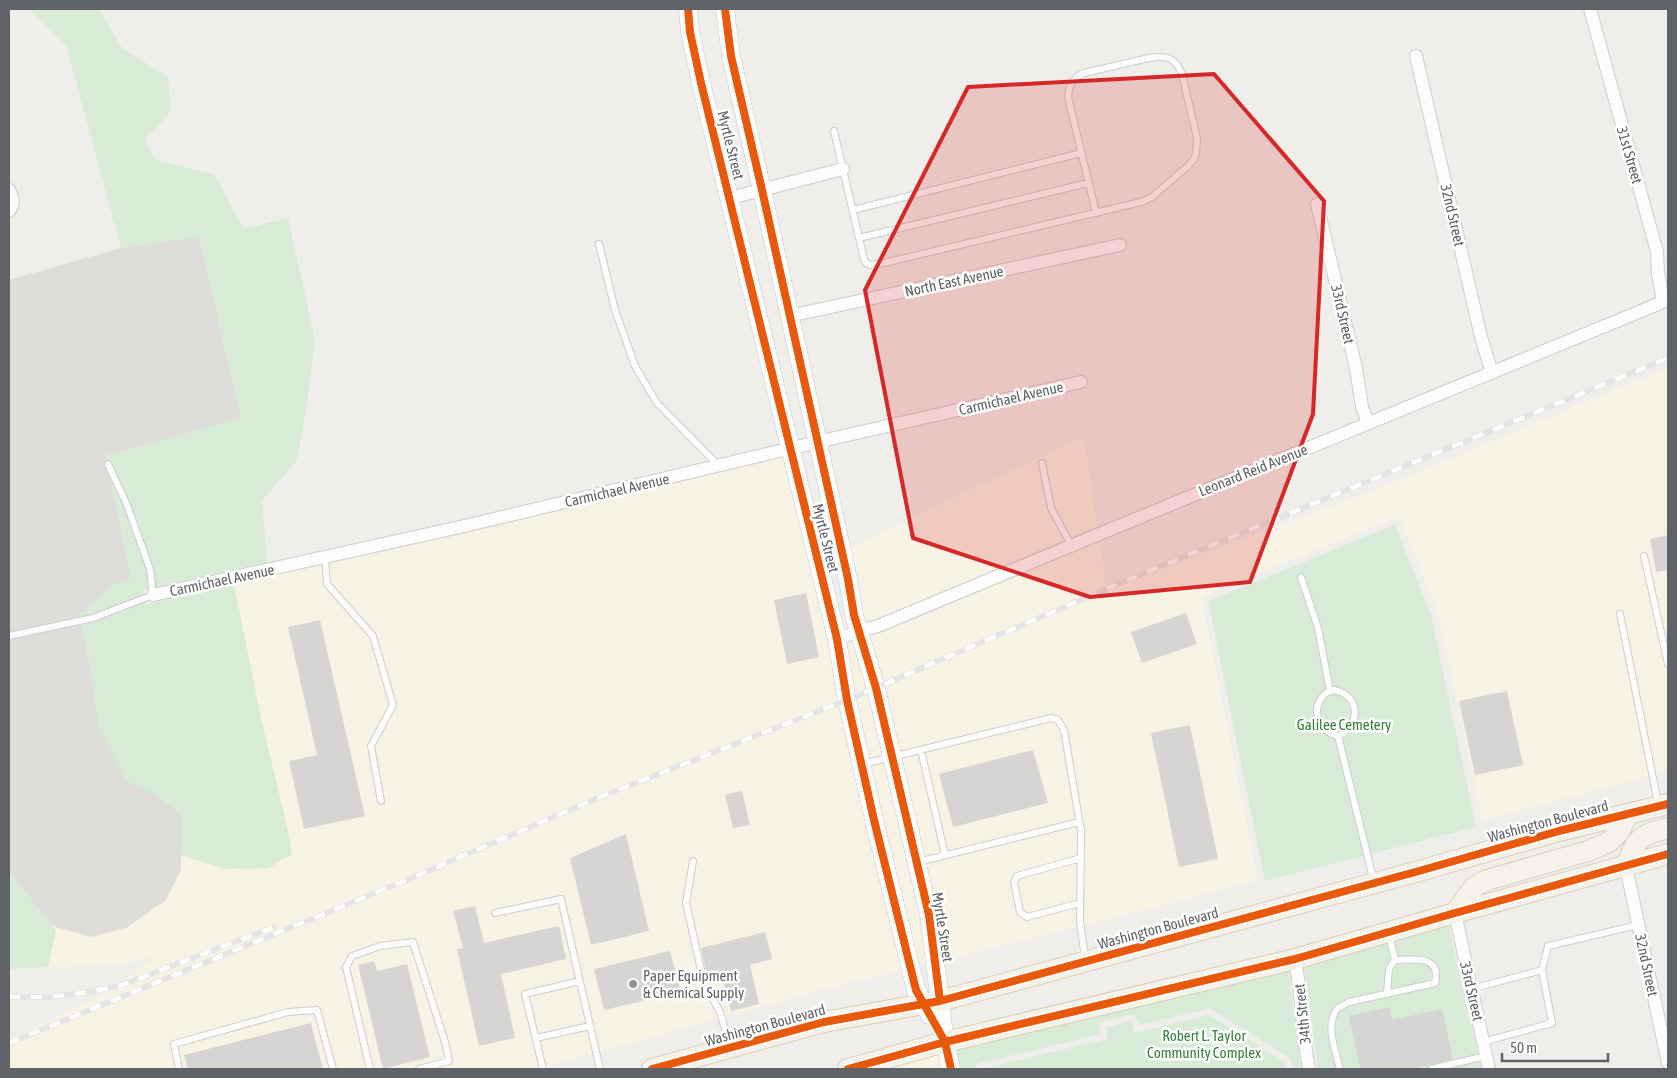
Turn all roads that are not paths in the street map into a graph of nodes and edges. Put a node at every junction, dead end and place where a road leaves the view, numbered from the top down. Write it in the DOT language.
graph roads {
  1 [pos="688,9"];
  2 [pos="725,9"];
  3 [pos="1590,9"];
  4 [pos="1416,56"];
  5 [pos="834,131"];
  6 [pos="1081,153"];
  7 [pos="843,169"];
  8 [pos="1088,183"];
  9 [pos="9,190"];
  10 [pos="762,190"];
  11 [pos="730,198"];
  12 [pos="1317,204"];
  13 [pos="853,210"];
  14 [pos="9,211"];
  15 [pos="1096,213"];
  16 [pos="859,238"];
  17 [pos="599,244"];
  18 [pos="1120,245"];
  19 [pos="1666,301"];
  20 [pos="789,316"];
  21 [pos="1492,373"];
  22 [pos="1080,382"];
  23 [pos="1368,423"];
  24 [pos="817,442"];
  25 [pos="790,449"];
  26 [pos="1042,463"];
  27 [pos="108,464"];
  28 [pos="719,466"];
  29 [pos="1071,545"];
  30 [pos="1644,556"];
  31 [pos="325,557"];
  32 [pos="1301,578"];
  33 [pos="153,595"];
  34 [pos="1620,614"];
  35 [pos="859,631"];
  36 [pos="9,636"];
  37 [pos="837,639"];
  38 [pos="1668,664"];
  39 [pos="1330,691"];
  40 [pos="1338,736"];
  41 [pos="921,750"];
  42 [pos="892,757"];
  43 [pos="862,764"];
  44 [pos="381,801"];
  45 [pos="1663,806"];
  46 [pos="1628,814"];
  47 [pos="1080,822"];
  48 [pos="1668,828"];
  49 [pos="1668,854"];
  50 [pos="945,855"];
  51 [pos="1080,858"];
  52 [pos="693,861"];
  53 [pos="916,863"];
  54 [pos="1626,867"];
  55 [pos="1374,883"];
  56 [pos="1080,903"];
  57 [pos="1455,913"];
  58 [pos="495,914"];
  59 [pos="1638,925"];
  60 [pos="1389,932"];
  61 [pos="1295,959"];
  62 [pos="1395,960"];
  63 [pos="1086,962"];
  64 [pos="1542,970"];
  65 [pos="580,981"];
  66 [pos="1471,989"];
  67 [pos="1388,993"];
  68 [pos="932,1003"];
  69 [pos="590,1026"];
  70 [pos="536,1038"];
  71 [pos="945,1042"];
  72 [pos="1483,1042"];
  73 [pos="730,1048"];
  74 [pos="1486,1056"];
  75 [pos="1668,1063"];
  76 [pos="179,1069"];
  77 [pos="333,1069"];
  78 [pos="370,1069"];
  79 [pos="419,1069"];
  80 [pos="543,1069"];
  81 [pos="600,1069"];
  82 [pos="652,1069"];
  83 [pos="848,1069"];
  84 [pos="951,1069"];
  85 [pos="1309,1069"];
  86 [pos="1340,1069"];
  87 [pos="1431,1069"];
  88 [pos="1489,1069"];
  1 -- 11 [label="street, Myrtle Street"];
  2 -- 10 [label="street, Myrtle Street"];
  3 -- 19 [label="street, 31st Street"];
  4 -- 21 [label="street, 32nd Street"];
  5 -- 7 [label="lane"];
  6 -- 8 [label="lane"];
  6 -- 13 [label="lane"];
  6 -- 15 [label="lane"];
  7 -- 10 [label="street"];
  7 -- 13 [label="lane"];
  8 -- 15 [label="lane"];
  8 -- 16 [label="lane"];
  9 -- 14 [label="street"];
  10 -- 11 [label="street"];
  10 -- 20 [label="street, Myrtle Street"];
  11 -- 25 [label="street, Myrtle Street"];
  12 -- 23 [label="street, 33rd Street"];
  13 -- 16 [label="lane"];
  15 -- 16 [label="lane"];
  17 -- 28 [label="lane"];
  18 -- 20 [label="street, North East Avenue"];
  19 -- 21 [label="street, Leonard Reid Avenue"];
  20 -- 24 [label="street, Myrtle Street"];
  21 -- 23 [label="street, Leonard Reid Avenue"];
  22 -- 24 [label="street, Carmichael Avenue"];
  23 -- 29 [label="street, Leonard Reid Avenue"];
  24 -- 25 [label="street, Carmichael Avenue"];
  24 -- 35 [label="street, Myrtle Street"];
  25 -- 28 [label="street, Carmichael Avenue"];
  25 -- 37 [label="street, Myrtle Street"];
  26 -- 29 [label="lane"];
  27 -- 33 [label="lane"];
  28 -- 31 [label="street, Carmichael Avenue"];
  29 -- 35 [label="street, Leonard Reid Avenue"];
  30 -- 38 [label="lane"];
  31 -- 33 [label="street, Carmichael Avenue"];
  31 -- 44 [label="lane"];
  32 -- 39 [label="lane"];
  33 -- 36 [label="lane"];
  34 -- 45 [label="lane"];
  35 -- 37 [label="street, Leonard Reid Avenue"];
  35 -- 42 [label="street, Myrtle Street"];
  37 -- 43 [label="street, Myrtle Street"];
  39 -- 40 [label="lane"];
  39 -- 40 [label="lane"];
  40 -- 55 [label="lane"];
  41 -- 42 [label="lane"];
  41 -- 47 [label="lane"];
  41 -- 50 [label="lane"];
  42 -- 43 [label="lane"];
  42 -- 53 [label="street, Myrtle Street"];
  43 -- 68 [label="street, Myrtle Street"];
  45 -- 46 [label="main road, Washington Boulevard"];
  46 -- 55 [label="main road, Washington Boulevard"];
  46 -- 57 [label="main road"];
  47 -- 50 [label="lane"];
  47 -- 51 [label="lane"];
  48 -- 54 [label="main road"];
  49 -- 54 [label="main road"];
  50 -- 53 [label="lane"];
  51 -- 56 [label="lane"];
  51 -- 56 [label="lane"];
  52 -- 73 [label="lane"];
  53 -- 68 [label="street, Myrtle Street"];
  54 -- 57 [label="main road"];
  54 -- 59 [label="street, 32nd Street"];
  55 -- 63 [label="main road, Washington Boulevard"];
  56 -- 63 [label="lane"];
  57 -- 60 [label="main road"];
  57 -- 66 [label="street, 33rd Street"];
  58 -- 65 [label="lane"];
  59 -- 64 [label="lane"];
  59 -- 75 [label="street, 32nd Street"];
  60 -- 61 [label="main road"];
  60 -- 62 [label="lane"];
  61 -- 71 [label="main road"];
  61 -- 85 [label="street, 34th Street"];
  62 -- 67 [label="lane"];
  62 -- 67 [label="lane"];
  63 -- 68 [label="main road, Washington Boulevard"];
  64 -- 66 [label="lane"];
  64 -- 72 [label="lane"];
  65 -- 69 [label="lane"];
  65 -- 70 [label="lane"];
  66 -- 72 [label="street, 33rd Street"];
  67 -- 86 [label="lane"];
  68 -- 71 [label="street, Myrtle Street"];
  68 -- 73 [label="main road, Washington Boulevard"];
  69 -- 70 [label="lane"];
  69 -- 81 [label="lane"];
  70 -- 80 [label="lane"];
  71 -- 83 [label="main road"];
  71 -- 84 [label="street, Myrtle Street"];
  72 -- 74 [label="street, 33rd Street"];
  73 -- 82 [label="main road, Washington Boulevard"];
  74 -- 87 [label="lane"];
  74 -- 88 [label="street, 33rd Street"];
  76 -- 77 [label="lane"];
  78 -- 79 [label="lane"];
}
